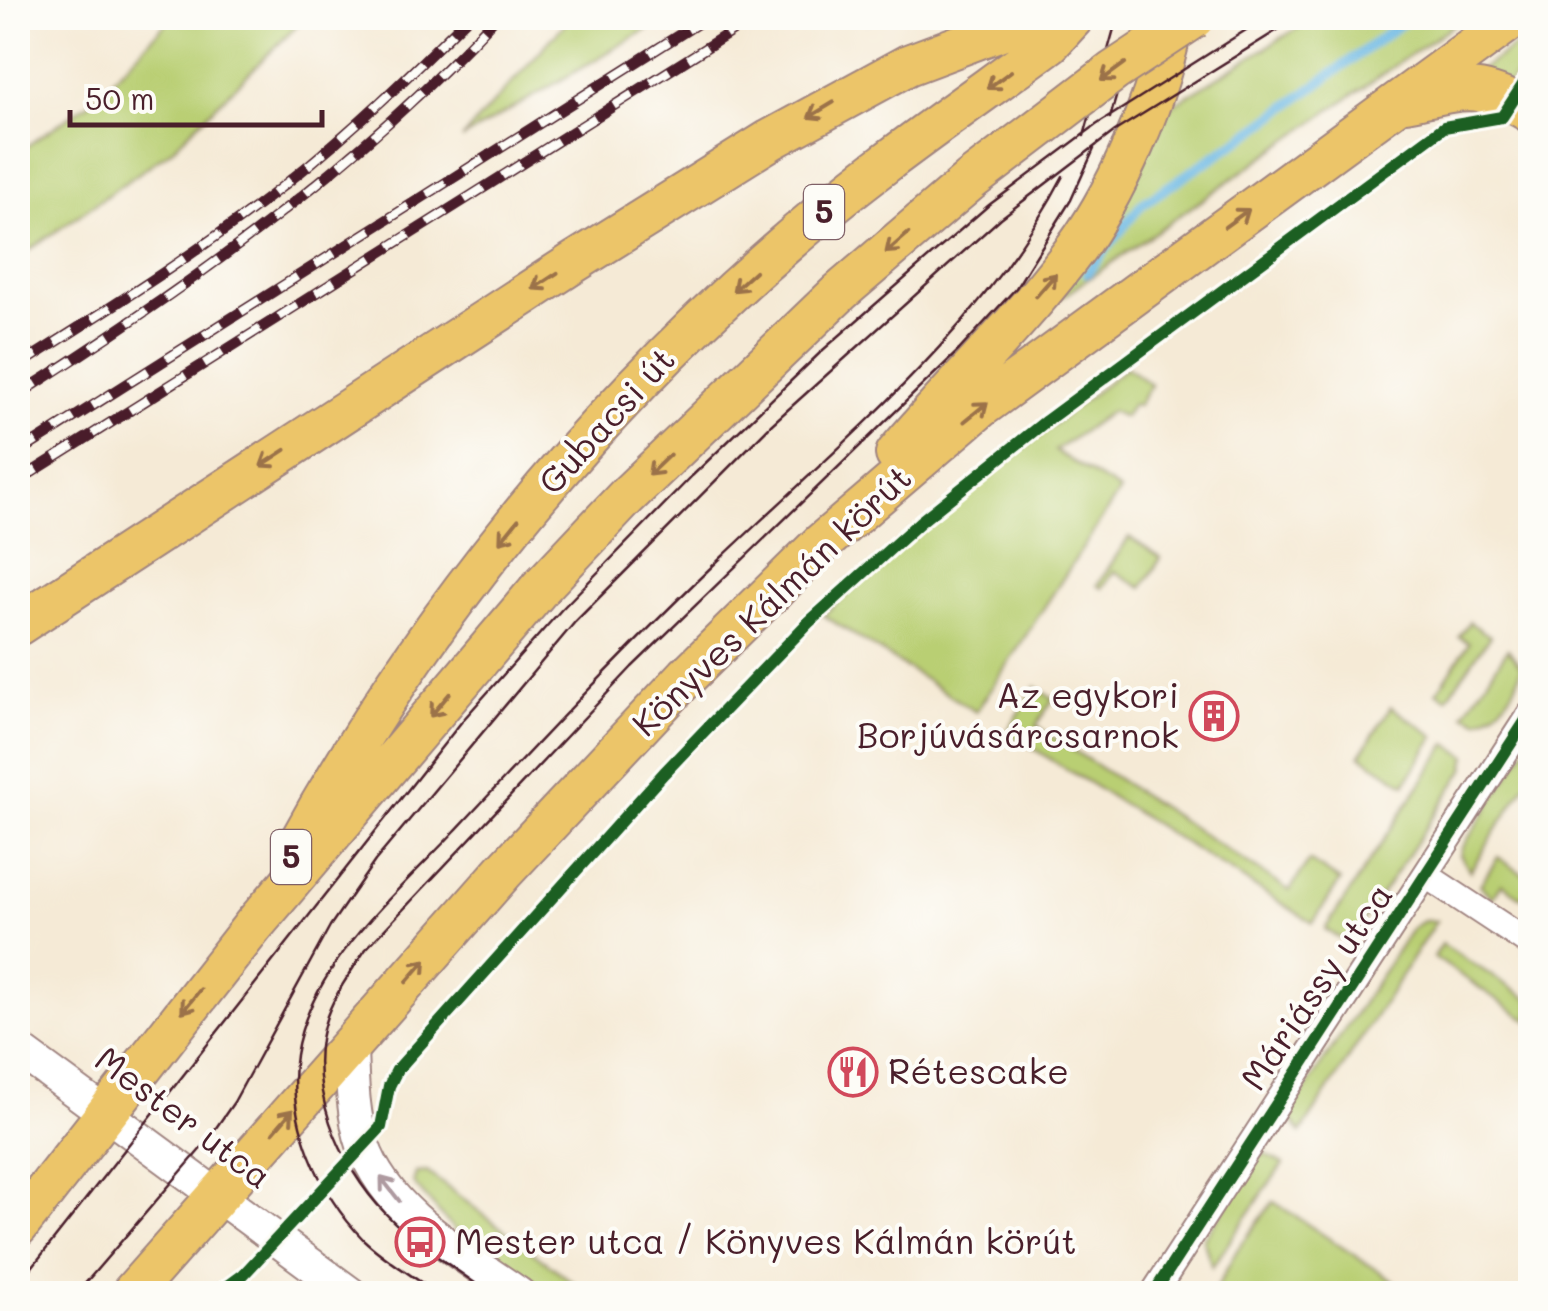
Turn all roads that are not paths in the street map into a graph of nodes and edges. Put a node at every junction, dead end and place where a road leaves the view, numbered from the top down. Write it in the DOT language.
graph roads {
  1 [pos="1033,18"];
  2 [pos="1073,18"];
  3 [pos="1173,18"];
  4 [pos="1194,18"];
  5 [pos="1513,18"];
  6 [pos="1393,104"];
  7 [pos="1530,112"];
  8 [pos="822,543"];
  9 [pos="26,619"];
  10 [pos="1530,714"];
  11 [pos="1426,876"];
  12 [pos="253,926"];
  13 [pos="1530,944"];
  14 [pos="351,1044"];
  15 [pos="18,1049"];
  16 [pos="106,1110"];
  17 [pos="219,1195"];
  18 [pos="18,1226"];
  19 [pos="348,1292"];
  20 [pos="131,1294"];
  21 [pos="520,1294"];
  22 [pos="1154,1294"];
  1 -- 9 [label="main road, one-way"];
  2 -- 12 [label="main road, Gubacsi út / 5, one-way"];
  8 -- 3 [label="main road, one-way"];
  4 -- 12 [label="main road, one-way, bridge"];
  5 -- 6 [label="main road, Könyves Kálmán körút"];
  6 -- 7 [label="main road"];
  8 -- 6 [label="main road, Könyves Kálmán körút, one-way"];
  14 -- 8 [label="main road, Könyves Kálmán körút, one-way"];
  10 -- 11 [label="street, Máriássy utca"];
  11 -- 13 [label="street"];
  11 -- 22 [label="street, Máriássy utca"];
  12 -- 16 [label="main road, one-way"];
  17 -- 14 [label="main road, Könyves Kálmán körút, one-way"];
  21 -- 14 [label="street, one-way"];
  15 -- 16 [label="street, Mester utca"];
  16 -- 17 [label="street, Mester utca"];
  16 -- 18 [label="main road"];
  17 -- 19 [label="street, Mester utca"];
  17 -- 20 [label="main road, Könyves Kálmán körút"];
}
